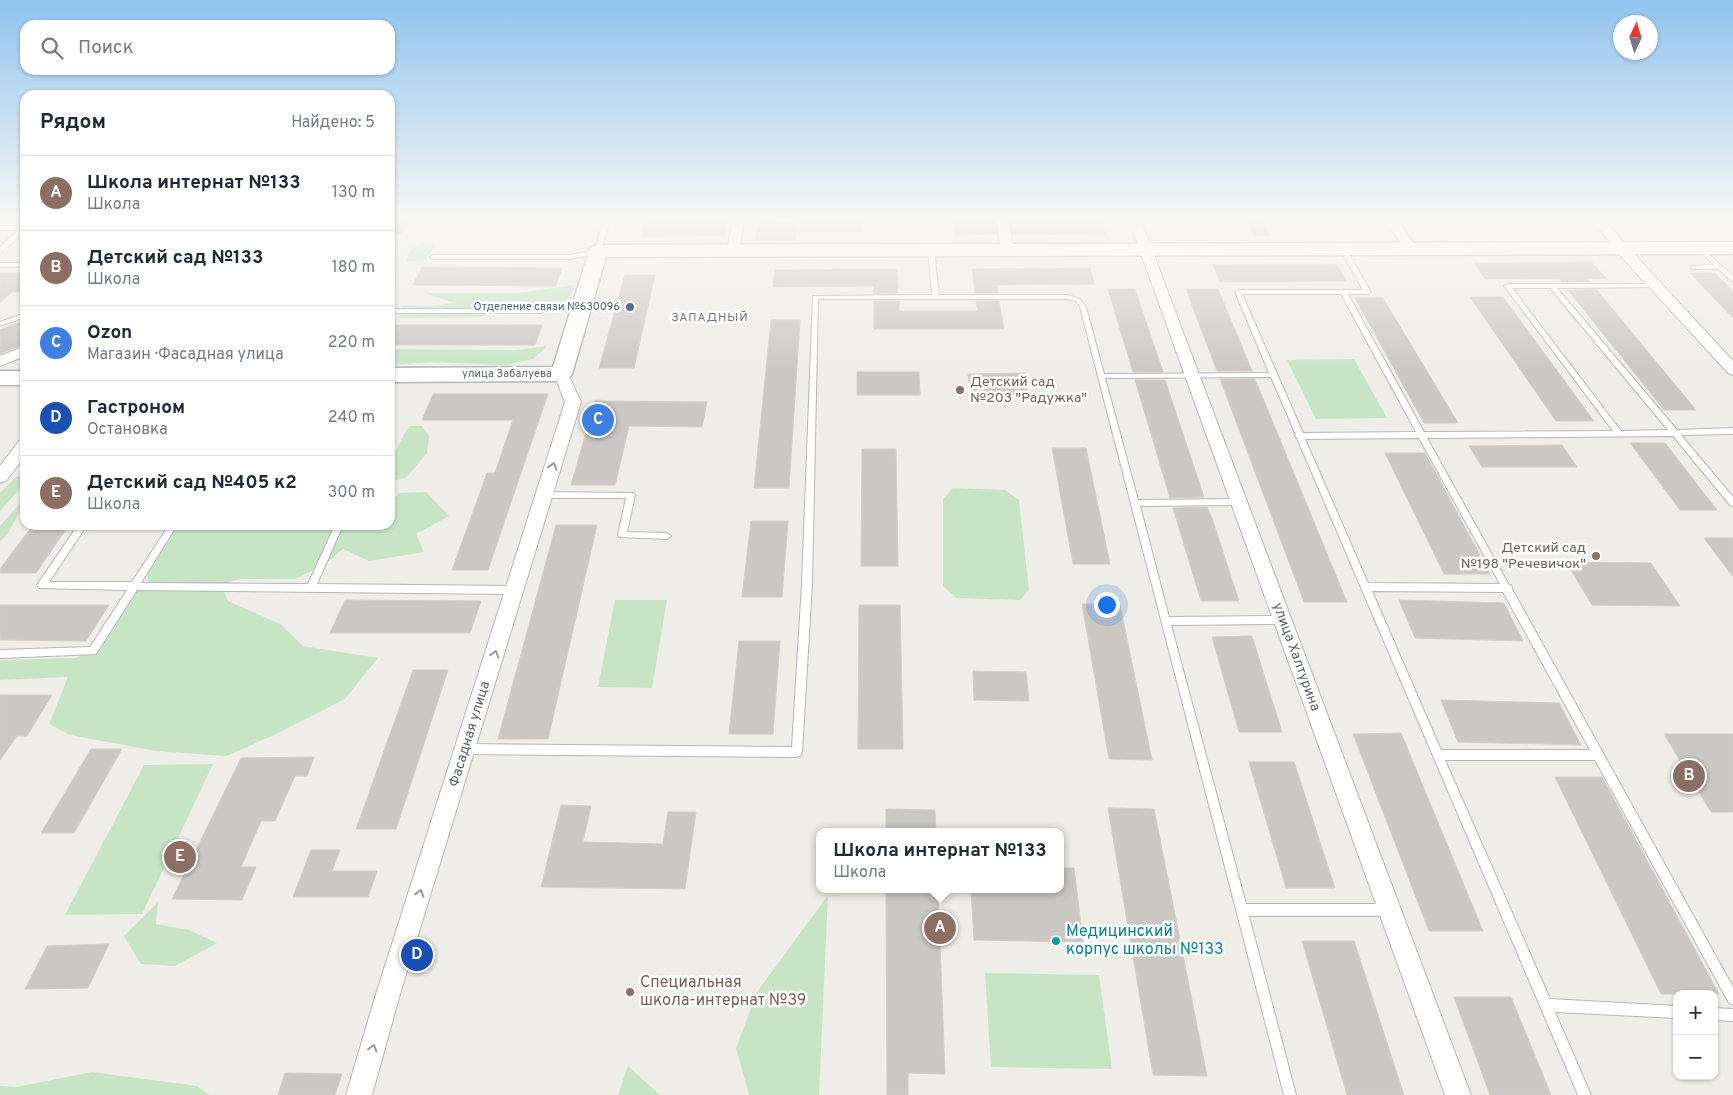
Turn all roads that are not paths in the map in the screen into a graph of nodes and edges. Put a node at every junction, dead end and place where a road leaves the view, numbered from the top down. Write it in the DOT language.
graph roads {
  1 [pos="593,269"];
  2 [pos="933,269"];
  3 [pos="1151,269"];
  4 [pos="1355,269"];
  5 [pos="1640,269"];
  6 [pos="1721,269"];
  7 [pos="1733,280"];
  8 [pos="1654,285"];
  9 [pos="1552,286"];
  10 [pos="1343,292"];
  11 [pos="936,296"];
  12 [pos="395,311"];
  13 [pos="542,311"];
  14 [pos="20,316"];
  15 [pos="0,324"];
  16 [pos="20,353"];
  17 [pos="0,361"];
  18 [pos="1733,370"];
  19 [pos="561,374"];
  20 [pos="395,375"];
  21 [pos="1273,375"];
  22 [pos="1101,376"];
  23 [pos="1191,376"];
  24 [pos="0,378"];
  25 [pos="20,378"];
  26 [pos="1733,431"];
  27 [pos="1619,433"];
  28 [pos="1675,433"];
  29 [pos="1420,435"];
  30 [pos="1299,436"];
  31 [pos="20,451"];
  32 [pos="0,477"];
  33 [pos="544,495"];
  34 [pos="1238,502"];
  35 [pos="1135,503"];
  36 [pos="1733,504"];
  37 [pos="80,530"];
  38 [pos="170,530"];
  39 [pos="337,530"];
  40 [pos="667,536"];
  41 [pos="134,587"];
  42 [pos="1365,587"];
  43 [pos="311,588"];
  44 [pos="1508,588"];
  45 [pos="514,590"];
  46 [pos="1282,620"];
  47 [pos="1165,621"];
  48 [pos="0,654"];
  49 [pos="465,749"];
  50 [pos="1438,755"];
  51 [pos="1599,755"];
  52 [pos="1241,910"];
  53 [pos="1390,910"];
  54 [pos="1733,999"];
  55 [pos="1546,1004"];
  56 [pos="1673,1012"];
  57 [pos="1718,1014"];
  58 [pos="1733,1015"];
  59 [pos="359,1095"];
  60 [pos="1290,1095"];
  61 [pos="1458,1095"];
  62 [pos="1586,1095"];
  1 -- 19 [label="street, улица Забалуева"];
  2 -- 11 [label="lane"];
  3 -- 23 [label="street, улица Халтурина"];
  4 -- 10 [label="lane"];
  5 -- 8 [label="street"];
  6 -- 7 [label="lane"];
  8 -- 9 [label="lane"];
  8 -- 18 [label="street"];
  9 -- 27 [label="lane"];
  9 -- 28 [label="lane"];
  10 -- 21 [label="lane"];
  10 -- 29 [label="lane"];
  11 -- 22 [label="lane"];
  11 -- 49 [label="lane"];
  12 -- 13 [label="lane"];
  14 -- 15 [label="lane"];
  16 -- 17 [label="street"];
  19 -- 20 [label="street, улица Забалуева"];
  33 -- 19 [label="street, Фасадная улица, one-way"];
  21 -- 23 [label="lane"];
  21 -- 30 [label="lane"];
  22 -- 23 [label="lane"];
  22 -- 35 [label="lane"];
  23 -- 34 [label="street, улица Халтурина"];
  24 -- 25 [label="street"];
  26 -- 28 [label="lane"];
  27 -- 28 [label="lane"];
  27 -- 29 [label="lane"];
  28 -- 36 [label="lane"];
  29 -- 30 [label="lane"];
  29 -- 44 [label="lane"];
  30 -- 42 [label="lane"];
  31 -- 32 [label="street"];
  33 -- 40 [label="lane"];
  33 -- 45 [label="street, Фасадная улица"];
  34 -- 35 [label="lane"];
  34 -- 46 [label="street, улица Халтурина"];
  35 -- 47 [label="lane"];
  37 -- 41 [label="lane"];
  38 -- 41 [label="lane"];
  39 -- 43 [label="lane"];
  41 -- 43 [label="lane"];
  41 -- 48 [label="lane"];
  42 -- 44 [label="lane"];
  42 -- 50 [label="lane"];
  43 -- 45 [label="lane"];
  44 -- 51 [label="lane"];
  49 -- 45 [label="street, Фасадная улица, one-way"];
  46 -- 47 [label="lane"];
  46 -- 53 [label="street, улица Халтурина"];
  47 -- 52 [label="lane"];
  59 -- 49 [label="street, Фасадная улица, one-way"];
  50 -- 51 [label="lane"];
  50 -- 55 [label="lane"];
  51 -- 54 [label="lane"];
  52 -- 53 [label="lane"];
  52 -- 60 [label="lane"];
  53 -- 61 [label="street, улица Халтурина"];
  55 -- 56 [label="lane"];
  55 -- 62 [label="lane"];
  57 -- 58 [label="lane"];
}
